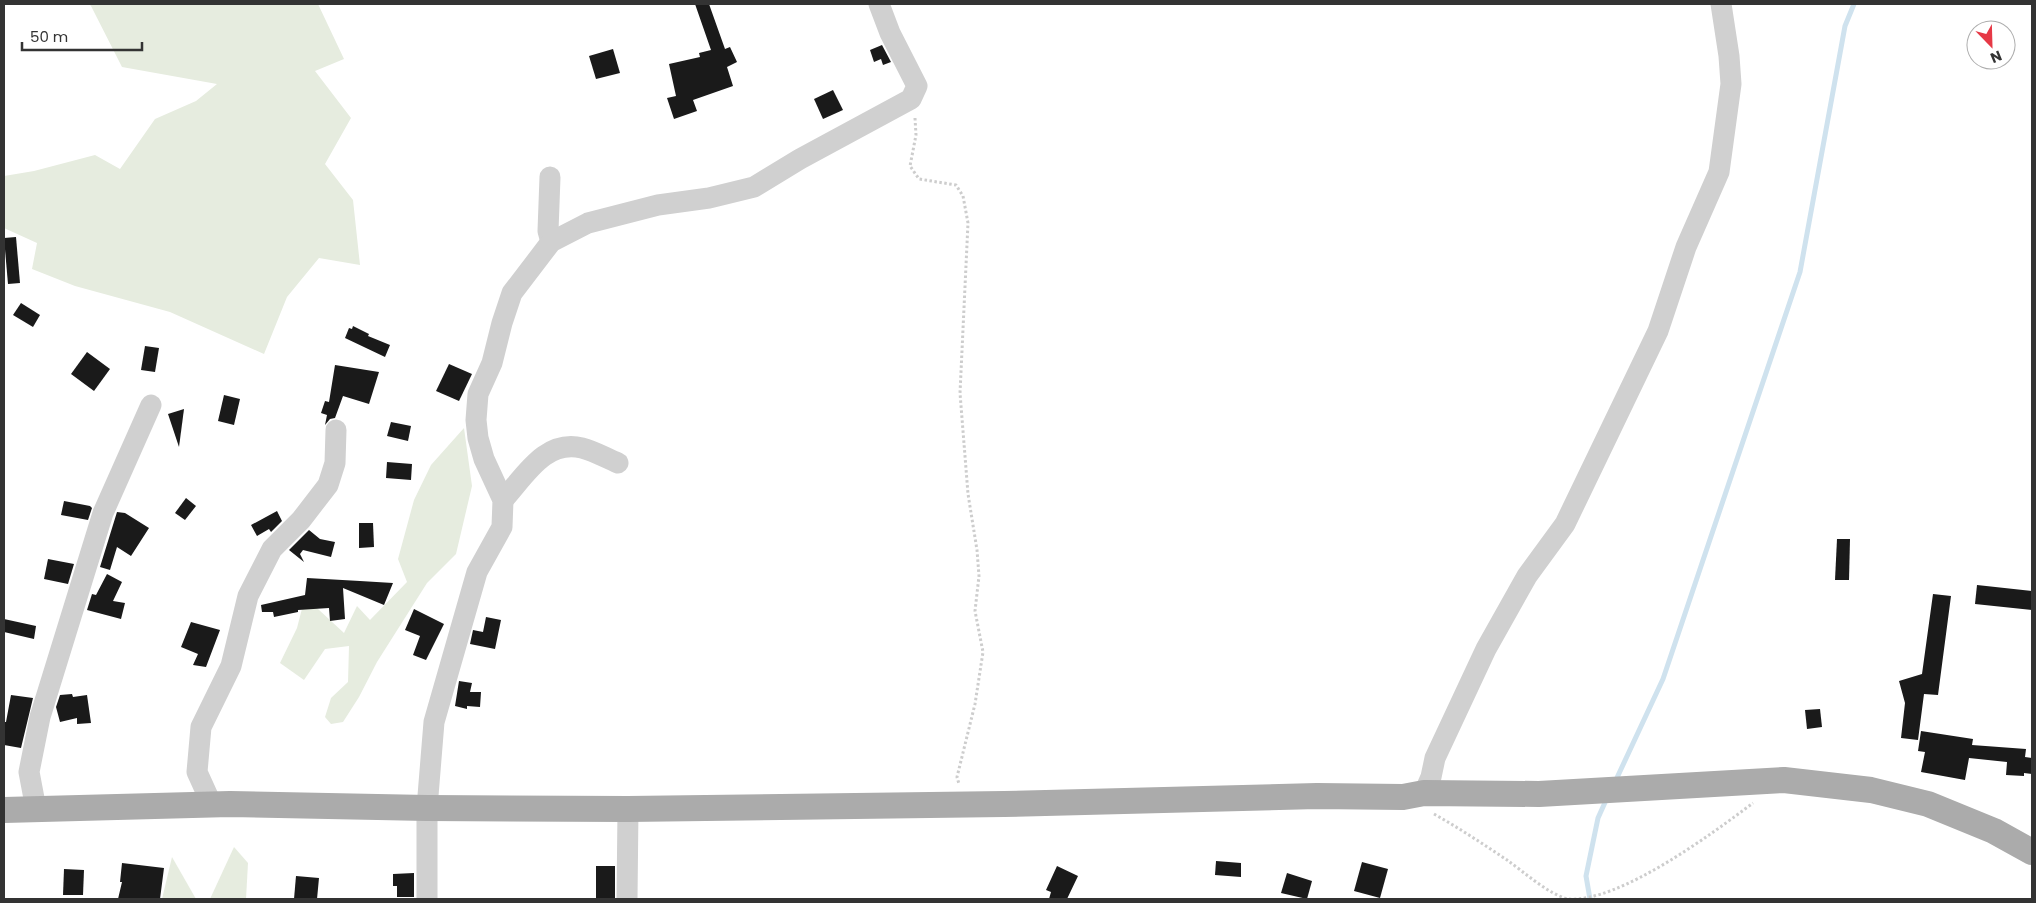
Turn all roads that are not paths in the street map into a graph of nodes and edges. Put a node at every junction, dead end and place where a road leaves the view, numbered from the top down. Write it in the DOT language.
graph roads {
  1 [pos="880,4"];
  2 [pos="1721,4"];
  3 [pos="550,177"];
  4 [pos="551,242"];
  5 [pos="151,406"];
  6 [pos="336,430"];
  7 [pos="618,463"];
  8 [pos="503,500"];
  9 [pos="1413,795"];
  10 [pos="212,805"];
  11 [pos="426,808"];
  12 [pos="36,809"];
  13 [pos="628,809"];
  14 [pos="4,810"];
  15 [pos="2032,852"];
  16 [pos="427,899"];
  17 [pos="627,899"];
  1 -- 4 [label="street"];
  2 -- 9 [label="street"];
  3 -- 4 [label="street"];
  4 -- 8 [label="street"];
  5 -- 12 [label="street"];
  6 -- 10 [label="street"];
  7 -- 8 [label="street"];
  8 -- 11 [label="street"];
  9 -- 13 [label="main road"];
  9 -- 15 [label="main road"];
  10 -- 11 [label="main road"];
  10 -- 12 [label="main road"];
  11 -- 13 [label="main road"];
  11 -- 16 [label="street"];
  12 -- 14 [label="main road"];
  13 -- 17 [label="street"];
}
